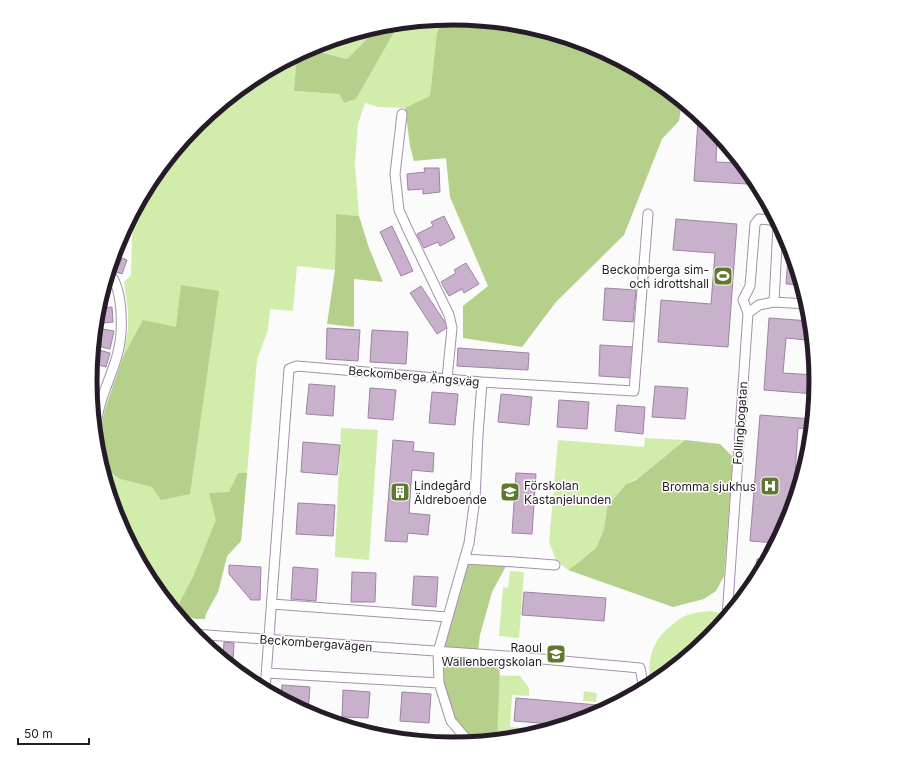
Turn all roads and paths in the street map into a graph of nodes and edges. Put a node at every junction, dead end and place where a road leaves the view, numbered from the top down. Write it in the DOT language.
graph roads {
  1 [pos="402,114"];
  2 [pos="648,214"];
  3 [pos="770,220"];
  4 [pos="777,236"];
  5 [pos="112,278"];
  6 [pos="774,302"];
  7 [pos="800,304"];
  8 [pos="748,312"];
  9 [pos="447,379"];
  10 [pos="482,382"];
  11 [pos="99,412"];
  12 [pos="465,559"];
  13 [pos="555,565"];
  14 [pos="731,603"];
  15 [pos="272,604"];
  16 [pos="448,616"];
  17 [pos="203,635"];
  18 [pos="270,639"];
  19 [pos="438,652"];
  20 [pos="267,673"];
  21 [pos="643,682"];
  22 [pos="266,683"];
  23 [pos="439,684"];
  24 [pos="464,737"];
  1 -- 9 [label="street"];
  2 -- 10 [label="street, Beckomberga Ängsväg"];
  3 -- 8 [label="street, Follingbogatan"];
  4 -- 6 [label="street, Follingbogatan"];
  5 -- 11 [label="street"];
  6 -- 7 [label="street"];
  6 -- 8 [label="street"];
  8 -- 14 [label="street, Follingbogatan"];
  9 -- 10 [label="street, Beckomberga Ängsväg"];
  9 -- 15 [label="street, Beckomberga Ängsväg"];
  10 -- 12 [label="street"];
  12 -- 13 [label="street"];
  12 -- 16 [label="street"];
  15 -- 16 [label="street"];
  15 -- 18 [label="street, Beckomberga Ängsväg"];
  16 -- 19 [label="street"];
  17 -- 18 [label="street, Beckombergavägen"];
  18 -- 19 [label="street, Beckombergavägen"];
  18 -- 20 [label="street, Beckomberga Ängsväg"];
  19 -- 21 [label="street, Beckombergavägen"];
  19 -- 23 [label="street"];
  20 -- 22 [label="street, Beckomberga Ängsväg"];
  20 -- 23 [label="street"];
  23 -- 24 [label="street"];
}
